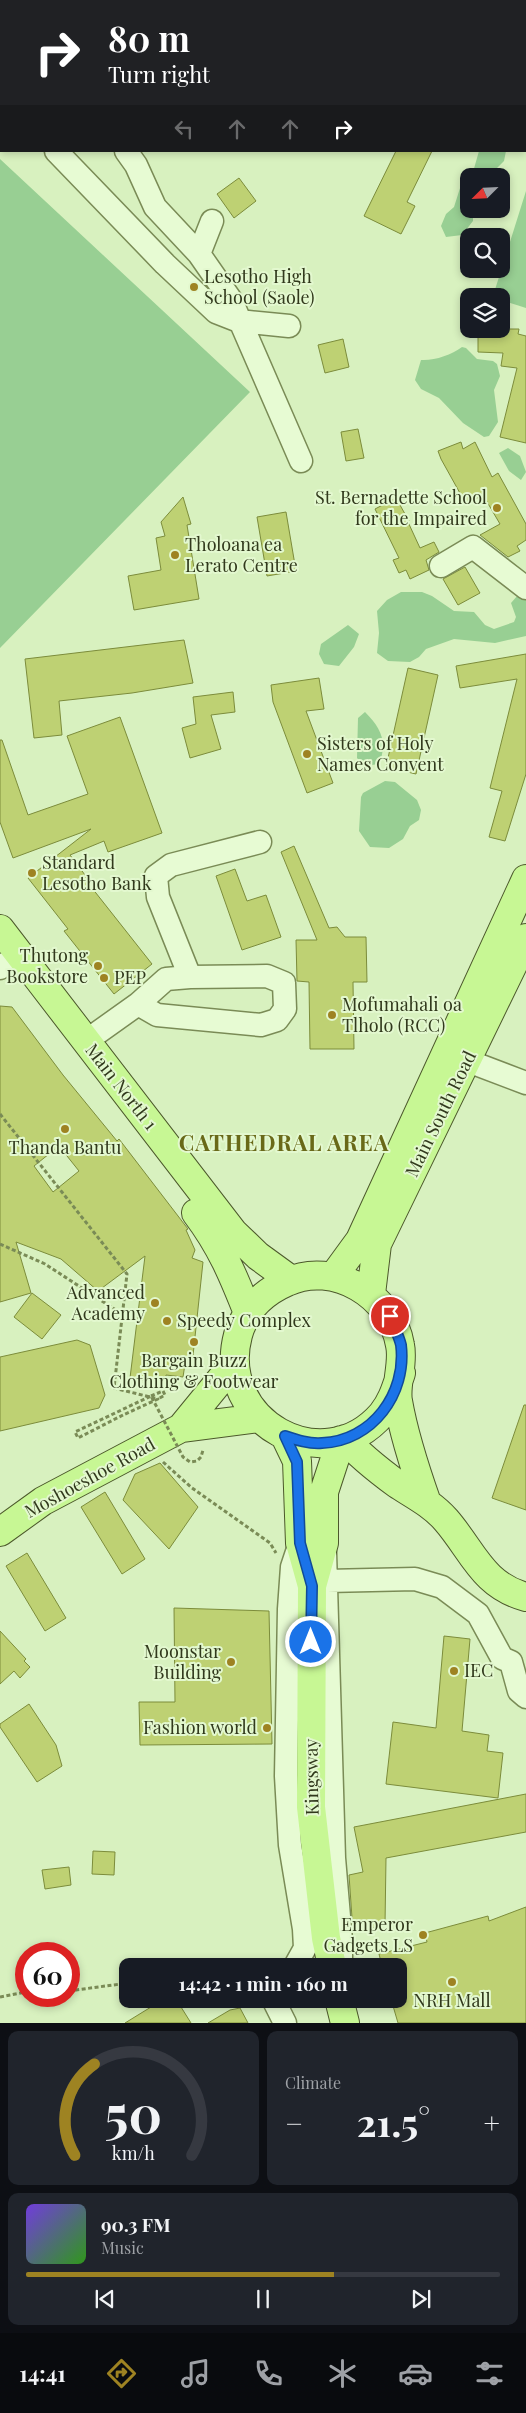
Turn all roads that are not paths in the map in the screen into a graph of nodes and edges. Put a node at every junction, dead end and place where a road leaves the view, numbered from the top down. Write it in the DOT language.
graph roads {
  1 [pos="57,152"];
  2 [pos="127,152"];
  3 [pos="212,221"];
  4 [pos="199,254"];
  5 [pos="239,321"];
  6 [pos="289,326"];
  7 [pos="301,461"];
  8 [pos="441,566"];
  9 [pos="526,588"];
  10 [pos="260,842"];
  11 [pos="526,879"];
  12 [pos="0,929"];
  13 [pos="526,938"];
  14 [pos="1,963"];
  15 [pos="190,977"];
  16 [pos="138,1004"];
  17 [pos="86,1041"];
  18 [pos="468,1061"];
  19 [pos="526,1083"];
  20 [pos="333,1277"];
  21 [pos="291,1280"];
  22 [pos="371,1294"];
  23 [pos="248,1313"];
  24 [pos="235,1362"];
  25 [pos="401,1373"];
  26 [pos="258,1418"];
  27 [pos="285,1436"];
  28 [pos="183,1441"];
  29 [pos="347,1443"];
  30 [pos="427,1503"];
  31 [pos="0,1532"];
  32 [pos="301,1547"];
  33 [pos="319,1584"];
  34 [pos="526,1597"];
  35 [pos="519,1656"];
  36 [pos="526,1698"];
  37 [pos="299,1958"];
  38 [pos="330,1958"];
  39 [pos="341,1958"];
  40 [pos="278,2008"];
  41 [pos="285,2023"];
  1 -- 5 [label="street"];
  2 -- 4 [label="street"];
  3 -- 4 [label="street"];
  4 -- 5 [label="street"];
  5 -- 6 [label="street"];
  5 -- 7 [label="street"];
  8 -- 9 [label="street"];
  10 -- 15 [label="street"];
  11 -- 20 [label="main road, Main South Road"];
  12 -- 17 [label="main road, Main North 1"];
  13 -- 18 [label="main road, Main South Road"];
  14 -- 23 [label="main road, Main North 1"];
  15 -- 16 [label="street"];
  15 -- 16 [label="street"];
  16 -- 17 [label="street"];
  17 -- 21 [label="main road, Main North 1"];
  18 -- 19 [label="street"];
  18 -- 22 [label="main road, Main South Road"];
  20 -- 21 [label="main road"];
  20 -- 22 [label="main road"];
  21 -- 23 [label="main road"];
  22 -- 25 [label="main road"];
  23 -- 24 [label="main road"];
  24 -- 26 [label="main road"];
  24 -- 28 [label="main road, Moshoeshoe Road"];
  25 -- 29 [label="main road"];
  25 -- 30 [label="main road"];
  26 -- 27 [label="main road"];
  26 -- 28 [label="main road, Moshoeshoe Road"];
  27 -- 29 [label="main road"];
  27 -- 32 [label="main road, Kingsway"];
  28 -- 31 [label="main road, Moshoeshoe Road"];
  29 -- 30 [label="main road"];
  29 -- 32 [label="main road, Kingsway"];
  30 -- 34 [label="main road"];
  32 -- 33 [label="main road, Kingsway"];
  32 -- 37 [label="street"];
  33 -- 35 [label="street"];
  33 -- 38 [label="main road, Kingsway"];
  33 -- 39 [label="street"];
  35 -- 36 [label="street"];
  40 -- 41 [label="street"];
}
